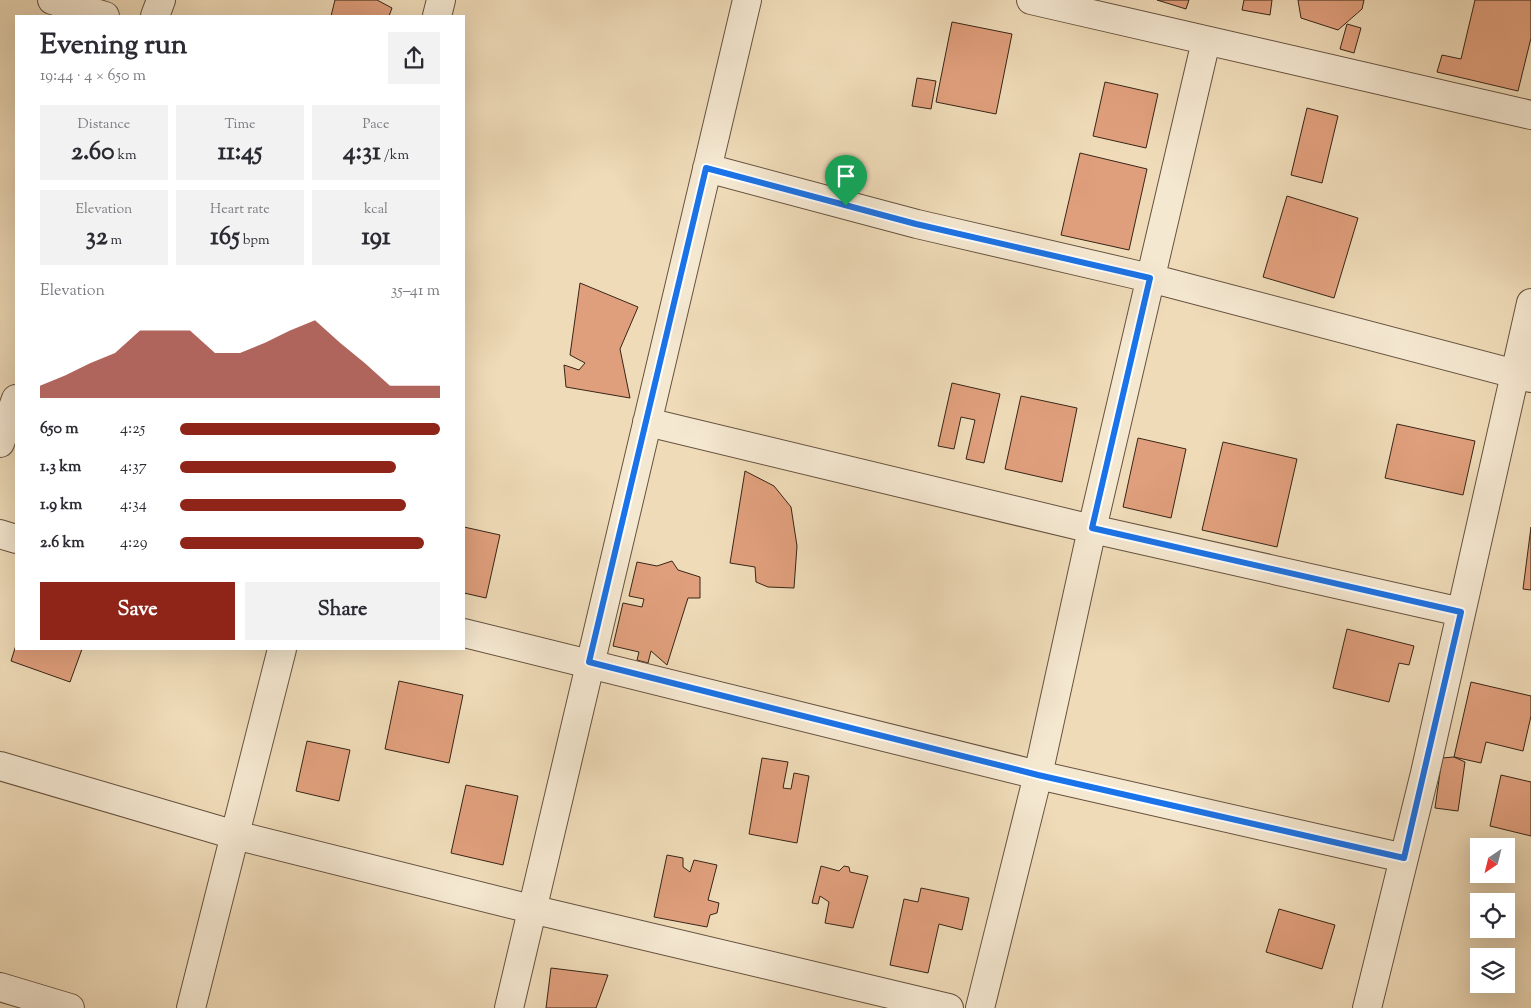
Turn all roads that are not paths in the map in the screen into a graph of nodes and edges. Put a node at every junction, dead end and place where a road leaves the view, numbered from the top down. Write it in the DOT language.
graph roads {
  1 [pos="52,0"];
  2 [pos="161,0"];
  3 [pos="441,0"];
  4 [pos="747,0"];
  5 [pos="1031,0"];
  6 [pos="101,15"];
  7 [pos="155,15"];
  8 [pos="437,15"];
  9 [pos="1206,41"];
  10 [pos="1531,115"];
  11 [pos="706,168"];
  12 [pos="1150,278"];
  13 [pos="1531,303"];
  14 [pos="1523,376"];
  15 [pos="15,402"];
  16 [pos="648,422"];
  17 [pos="0,443"];
  18 [pos="1092,528"];
  19 [pos="0,534"];
  20 [pos="15,539"];
  21 [pos="1461,612"];
  22 [pos="465,633"];
  23 [pos="282,650"];
  24 [pos="589,662"];
  25 [pos="0,766"];
  26 [pos="1038,775"];
  27 [pos="235,835"];
  28 [pos="1404,858"];
  29 [pos="531,909"];
  30 [pos="0,987"];
  31 [pos="70,1008"];
  32 [pos="191,1008"];
  33 [pos="509,1008"];
  34 [pos="949,1008"];
  35 [pos="980,1008"];
  36 [pos="1367,1008"];
  1 -- 6 [label="street"];
  2 -- 7 [label="street"];
  3 -- 8 [label="street"];
  4 -- 11 [label="street"];
  5 -- 9 [label="street"];
  9 -- 10 [label="street"];
  9 -- 12 [label="street"];
  11 -- 12 [label="street"];
  11 -- 16 [label="street"];
  12 -- 14 [label="street"];
  12 -- 18 [label="street"];
  13 -- 14 [label="street"];
  14 -- 21 [label="street"];
  15 -- 17 [label="street"];
  16 -- 18 [label="street"];
  16 -- 24 [label="street"];
  18 -- 21 [label="street"];
  18 -- 26 [label="street"];
  19 -- 20 [label="street"];
  21 -- 28 [label="street"];
  22 -- 24 [label="street"];
  23 -- 27 [label="street"];
  24 -- 26 [label="street"];
  24 -- 29 [label="street"];
  25 -- 27 [label="street"];
  26 -- 28 [label="street"];
  26 -- 35 [label="street"];
  27 -- 29 [label="street"];
  27 -- 32 [label="street"];
  28 -- 36 [label="street"];
  29 -- 33 [label="street"];
  29 -- 34 [label="street"];
  30 -- 31 [label="street"];
}
